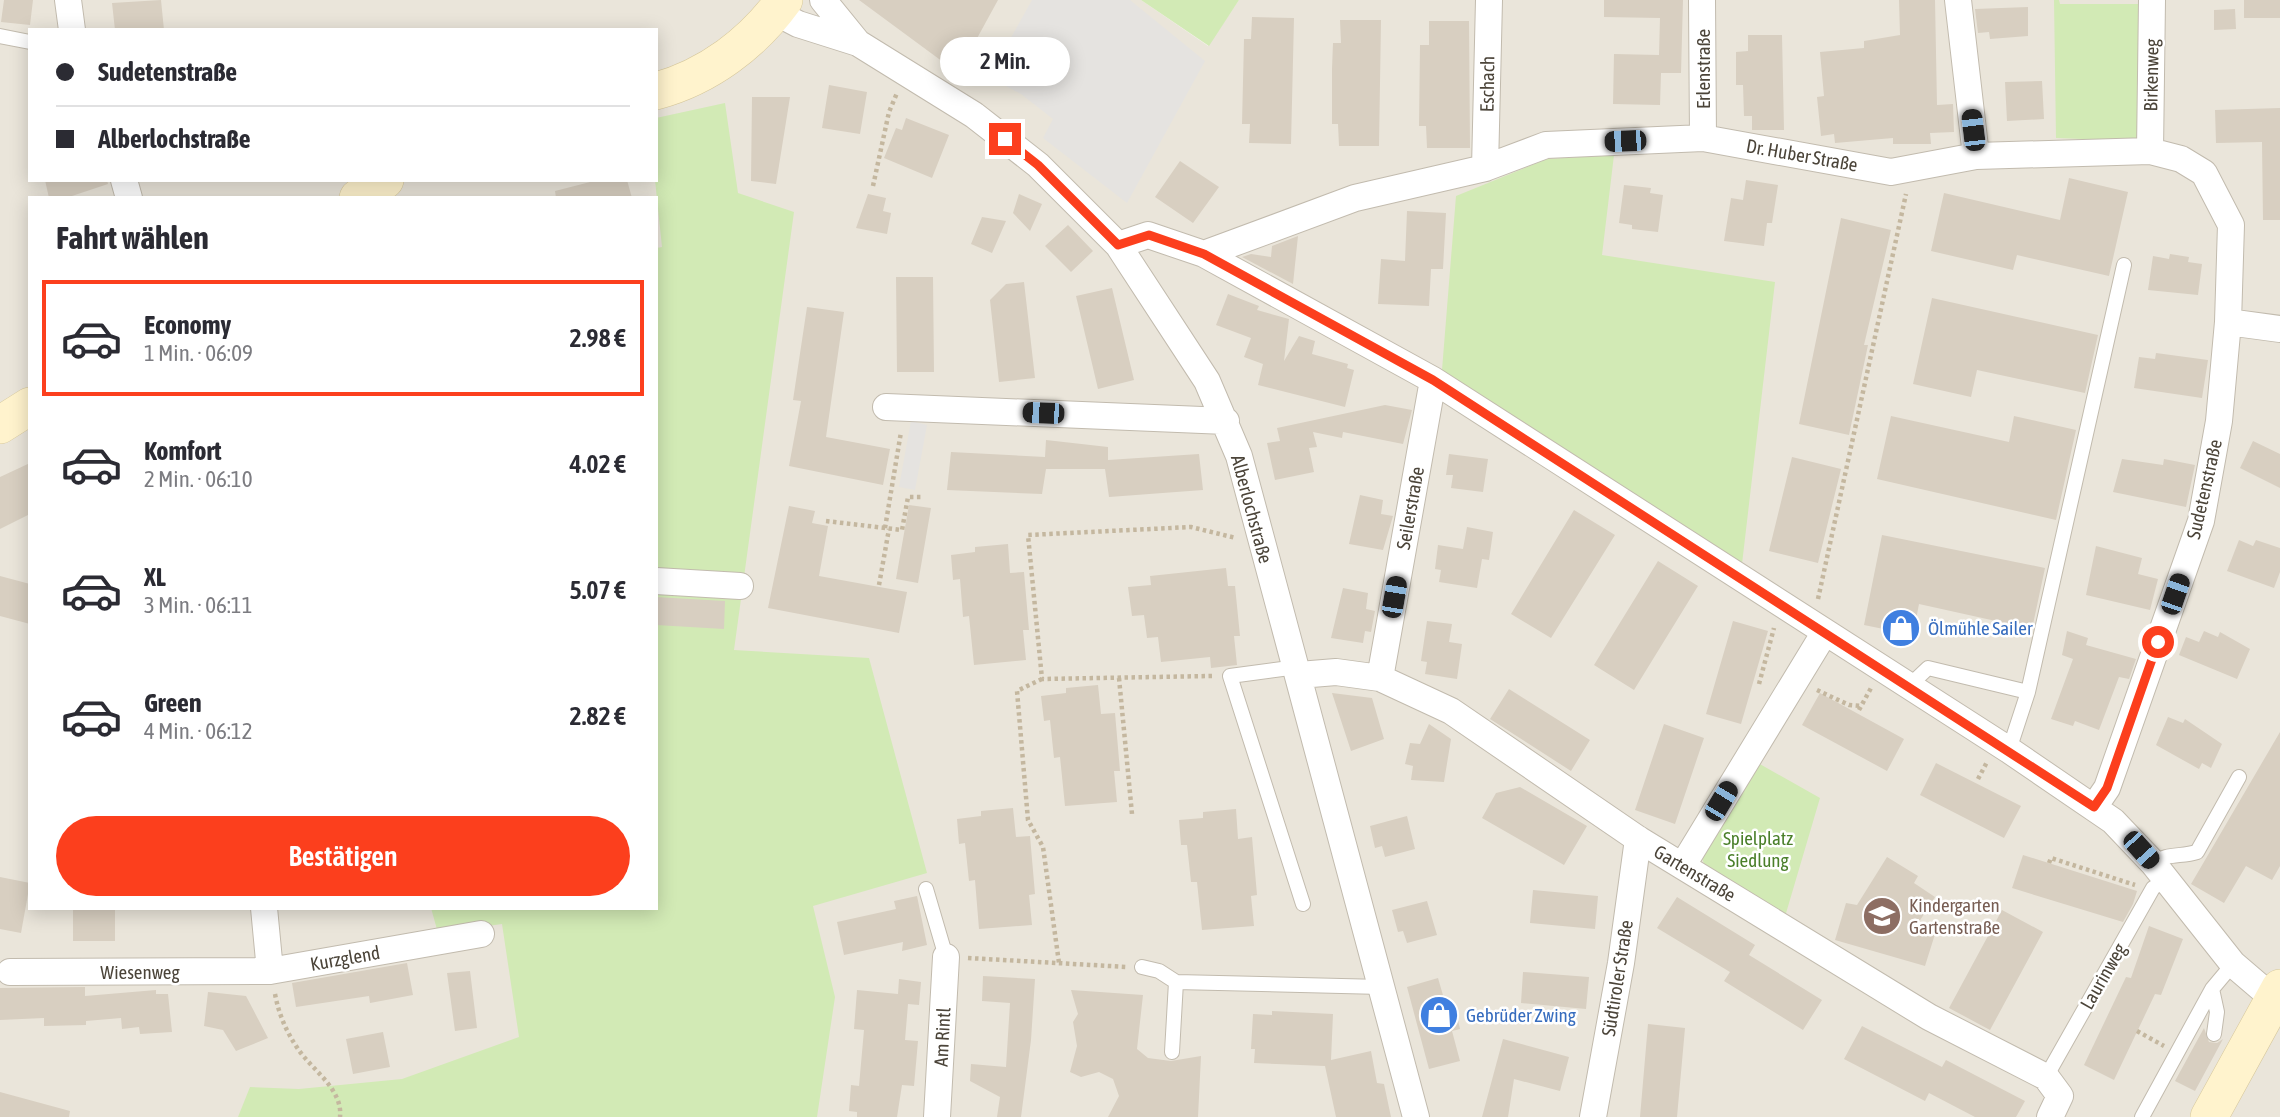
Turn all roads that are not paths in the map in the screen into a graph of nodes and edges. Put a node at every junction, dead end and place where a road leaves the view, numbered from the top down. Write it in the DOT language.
graph roads {
  1 [pos="68,0"];
  2 [pos="823,0"];
  3 [pos="1489,0"];
  4 [pos="1702,0"];
  5 [pos="1958,0"];
  6 [pos="2152,0"];
  7 [pos="780,6"];
  8 [pos="72,28"];
  9 [pos="0,36"];
  10 [pos="28,42"];
  11 [pos="858,43"];
  12 [pos="658,90"];
  13 [pos="1703,138"];
  14 [pos="2150,151"];
  15 [pos="1976,156"];
  16 [pos="1485,168"];
  17 [pos="382,182"];
  18 [pos="361,196"];
  19 [pos="1118,245"];
  20 [pos="1204,254"];
  21 [pos="2124,265"];
  22 [pos="2228,321"];
  23 [pos="2280,329"];
  24 [pos="1433,380"];
  25 [pos="28,407"];
  26 [pos="895,407"];
  27 [pos="1226,421"];
  28 [pos="0,425"];
  29 [pos="658,581"];
  30 [pos="740,586"];
  31 [pos="1821,621"];
  32 [pos="1298,671"];
  33 [pos="1380,678"];
  34 [pos="1909,686"];
  35 [pos="2028,692"];
  36 [pos="2000,753"];
  37 [pos="2239,777"];
  38 [pos="2094,807"];
  39 [pos="1638,839"];
  40 [pos="1683,865"];
  41 [pos="2157,877"];
  42 [pos="926,888"];
  43 [pos="1303,904"];
  44 [pos="264,910"];
  45 [pos="481,934"];
  46 [pos="946,957"];
  47 [pos="2233,964"];
  48 [pos="1142,967"];
  49 [pos="270,971"];
  50 [pos="10,972"];
  51 [pos="1176,982"];
  52 [pos="1382,987"];
  53 [pos="2213,989"];
  54 [pos="2278,996"];
  55 [pos="2214,1034"];
  56 [pos="1172,1052"];
  57 [pos="2046,1077"];
  58 [pos="937,1117"];
  59 [pos="1416,1117"];
  60 [pos="1593,1117"];
  61 [pos="2050,1117"];
  62 [pos="2142,1117"];
  63 [pos="2209,1117"];
  1 -- 8 [label="street"];
  2 -- 11 [label="street, Alberlochstraße"];
  3 -- 16 [label="street, Eschach"];
  4 -- 13 [label="street, Erlenstraße"];
  5 -- 15 [label="street"];
  6 -- 14 [label="street, Birkenweg"];
  7 -- 11 [label="street, Alberlochstraße"];
  7 -- 12 [label="street"];
  9 -- 10 [label="lane"];
  11 -- 19 [label="street, Alberlochstraße"];
  13 -- 15 [label="street, Dr. Huber Straße"];
  13 -- 16 [label="street, Dr. Huber Straße"];
  14 -- 15 [label="street, Dr. Huber Straße"];
  14 -- 22 [label="street, Dr. Huber Straße"];
  16 -- 20 [label="street, Dr. Huber Straße"];
  17 -- 18 [label="street"];
  19 -- 20 [label="street"];
  19 -- 27 [label="street, Alberlochstraße"];
  20 -- 24 [label="street"];
  21 -- 35 [label="lane"];
  22 -- 23 [label="street"];
  22 -- 38 [label="street, Sudetenstraße"];
  24 -- 31 [label="street"];
  24 -- 33 [label="street, Seilerstraße"];
  25 -- 28 [label="street"];
  26 -- 27 [label="street"];
  27 -- 32 [label="street, Alberlochstraße"];
  29 -- 30 [label="street"];
  31 -- 34 [label="street"];
  31 -- 40 [label="street"];
  32 -- 33 [label="street, Gartenstraße"];
  32 -- 43 [label="lane"];
  32 -- 52 [label="street, Alberlochstraße"];
  33 -- 39 [label="street, Gartenstraße"];
  34 -- 35 [label="lane"];
  34 -- 36 [label="street"];
  35 -- 36 [label="lane"];
  36 -- 38 [label="street"];
  37 -- 41 [label="lane"];
  38 -- 41 [label="street"];
  39 -- 40 [label="street, Gartenstraße"];
  39 -- 60 [label="street, Südtiroler Straße"];
  40 -- 57 [label="street, Gartenstraße"];
  41 -- 47 [label="street"];
  41 -- 57 [label="lane, Laurinweg"];
  42 -- 46 [label="lane"];
  44 -- 49 [label="street"];
  45 -- 49 [label="street, Kurzglend"];
  46 -- 58 [label="street, Am Rintl"];
  47 -- 53 [label="lane"];
  47 -- 54 [label="street"];
  48 -- 51 [label="lane"];
  49 -- 50 [label="street, Wiesenweg"];
  51 -- 52 [label="lane"];
  51 -- 56 [label="lane"];
  52 -- 59 [label="street, Alberlochstraße"];
  53 -- 55 [label="lane"];
  53 -- 62 [label="lane"];
  54 -- 63 [label="street"];
  57 -- 61 [label="street"];
}
